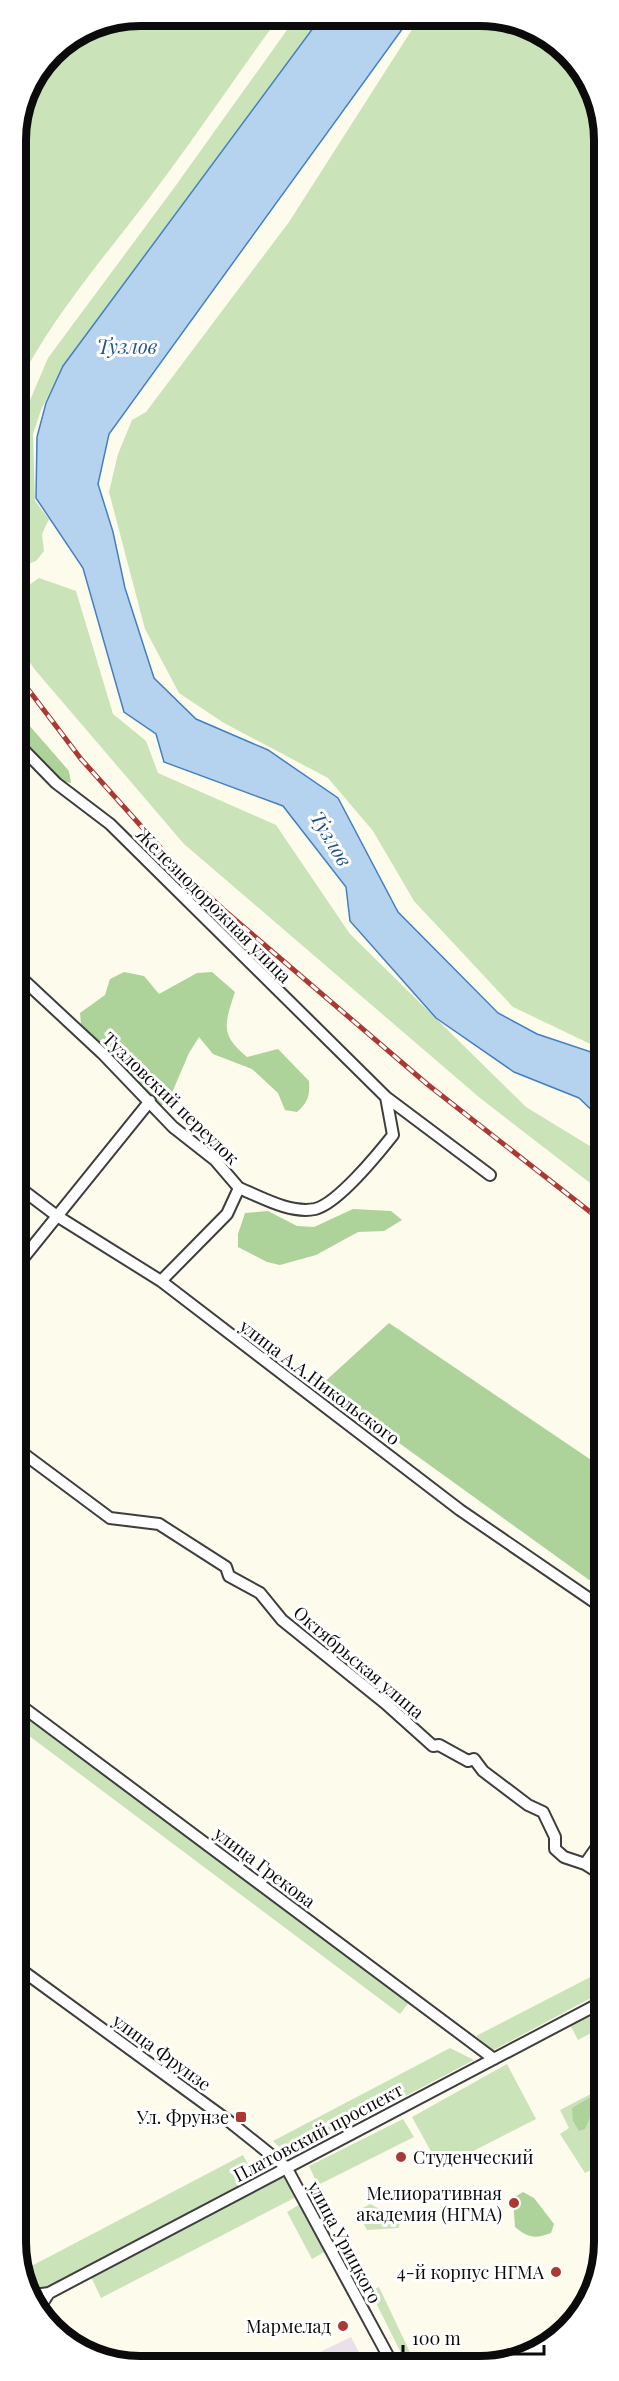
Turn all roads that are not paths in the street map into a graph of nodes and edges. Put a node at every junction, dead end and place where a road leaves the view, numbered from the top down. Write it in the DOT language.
graph roads {
  1 [pos="26,752"];
  2 [pos="26,983"];
  3 [pos="386,1097"];
  4 [pos="150,1101"];
  5 [pos="490,1175"];
  6 [pos="239,1188"];
  7 [pos="26,1193"];
  8 [pos="57,1216"];
  9 [pos="26,1255"];
  10 [pos="161,1281"];
  11 [pos="26,1455"];
  12 [pos="593,1601"];
  13 [pos="26,1709"];
  14 [pos="593,1852"];
  15 [pos="585,1864"];
  16 [pos="593,1869"];
  17 [pos="26,1973"];
  18 [pos="593,2007"];
  19 [pos="494,2059"];
  20 [pos="286,2167"];
  21 [pos="49,2294"];
  22 [pos="39,2295"];
  23 [pos="43,2302"];
  24 [pos="389,2356"];
  1 -- 3 [label="street, Железнодорожная улица"];
  2 -- 4 [label="street, Тузловский переулок"];
  3 -- 5 [label="street, Железнодорожная улица"];
  3 -- 6 [label="street"];
  4 -- 6 [label="street, Тузловский переулок"];
  4 -- 8 [label="street"];
  6 -- 10 [label="street, Тузловский переулок"];
  7 -- 8 [label="street, улица А.А.Никольского"];
  8 -- 9 [label="street"];
  8 -- 10 [label="street, улица А.А.Никольского"];
  10 -- 12 [label="street, улица А.А.Никольского"];
  11 -- 15 [label="street, Октябрьская улица"];
  13 -- 19 [label="street, улица Грекова"];
  14 -- 15 [label="street"];
  15 -- 16 [label="street, Октябрьская улица"];
  17 -- 20 [label="street, улица Фрунзе"];
  18 -- 19 [label="street, Платовский проспект"];
  19 -- 20 [label="street, Платовский проспект"];
  20 -- 21 [label="street, Платовский проспект"];
  20 -- 24 [label="street, улица Урицкого"];
  21 -- 22 [label="street, Платовский проспект"];
  21 -- 23 [label="street, Платовский проспект"];
}
